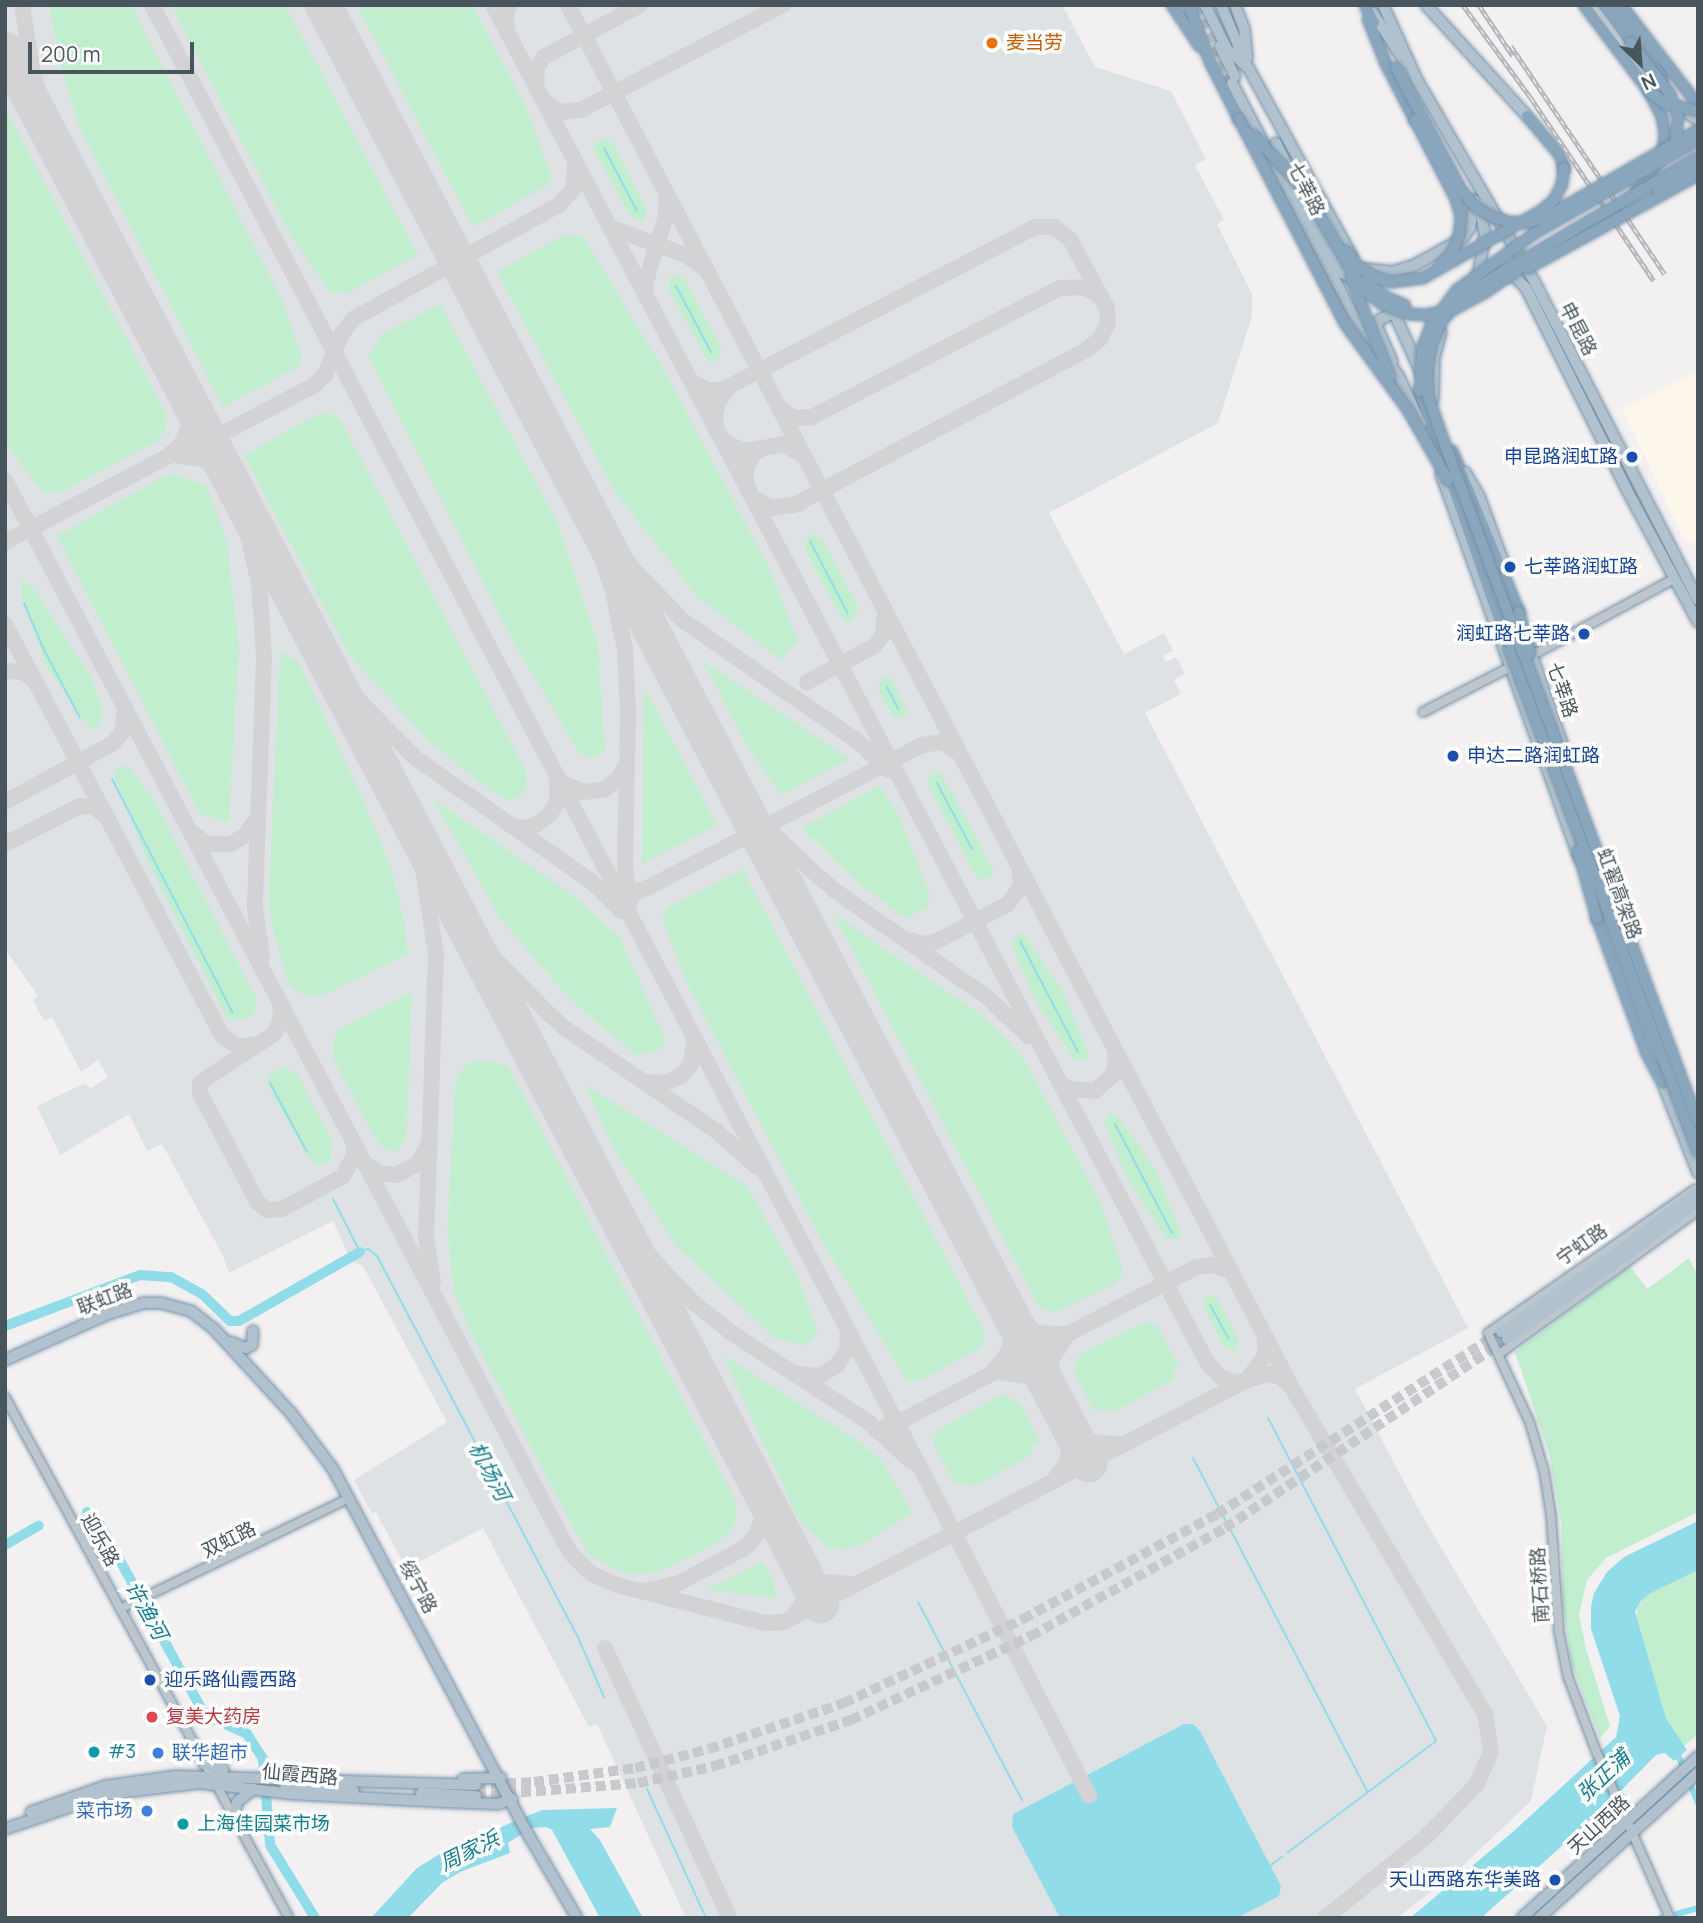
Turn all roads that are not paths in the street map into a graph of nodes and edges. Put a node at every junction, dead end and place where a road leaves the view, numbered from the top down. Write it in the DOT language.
graph roads {
  1 [pos="1172,5"];
  2 [pos="1189,5"];
  3 [pos="1198,5"];
  4 [pos="1205,5"];
  5 [pos="1221,5"];
  6 [pos="1235,5"];
  7 [pos="1365,5"];
  8 [pos="1383,5"];
  9 [pos="1426,5"];
  10 [pos="1584,5"];
  11 [pos="1593,5"];
  12 [pos="1603,5"];
  13 [pos="1612,5"];
  14 [pos="1621,5"];
  15 [pos="1368,19"];
  16 [pos="1380,35"];
  17 [pos="1638,38"];
  18 [pos="1210,62"];
  19 [pos="1664,62"];
  20 [pos="1249,69"];
  21 [pos="1417,80"];
  22 [pos="1652,92"];
  23 [pos="1670,94"];
  24 [pos="1695,100"];
  25 [pos="1527,117"];
  26 [pos="1696,117"];
  27 [pos="1240,118"];
  28 [pos="1280,130"];
  29 [pos="1698,130"];
  30 [pos="1672,139"];
  31 [pos="1698,140"];
  32 [pos="1459,157"];
  33 [pos="1698,157"];
  34 [pos="1698,163"];
  35 [pos="1293,166"];
  36 [pos="1698,176"];
  37 [pos="1475,192"];
  38 [pos="1626,199"];
  39 [pos="1312,205"];
  40 [pos="1346,251"];
  41 [pos="1415,265"];
  42 [pos="1348,269"];
  43 [pos="1484,269"];
  44 [pos="1436,271"];
  45 [pos="1507,278"];
  46 [pos="1465,292"];
  47 [pos="1435,312"];
  48 [pos="1399,377"];
  49 [pos="1433,400"];
  50 [pos="1408,410"];
  51 [pos="1452,451"];
  52 [pos="1448,480"];
  53 [pos="1683,572"];
  54 [pos="1674,579"];
  55 [pos="1698,600"];
  56 [pos="1698,622"];
  57 [pos="1532,656"];
  58 [pos="1509,668"];
  59 [pos="1545,711"];
  60 [pos="1423,712"];
  61 [pos="1570,814"];
  62 [pos="1598,846"];
  63 [pos="1578,855"];
  64 [pos="1663,1084"];
  65 [pos="1684,1085"];
  66 [pos="1698,1115"];
  67 [pos="1698,1122"];
  68 [pos="1698,1152"];
  69 [pos="1698,1173"];
  70 [pos="1698,1189"];
  71 [pos="1698,1201"];
  72 [pos="1698,1208"];
  73 [pos="1635,1240"];
  74 [pos="1598,1255"];
  75 [pos="214,1329"];
  76 [pos="253,1331"];
  77 [pos="1488,1333"];
  78 [pos="1499,1354"];
  79 [pos="5,1360"];
  80 [pos="5,1366"];
  81 [pos="271,1396"];
  82 [pos="5,1397"];
  83 [pos="348,1500"];
  84 [pos="120,1609"];
  85 [pos="1695,1760"];
  86 [pos="204,1764"];
  87 [pos="227,1770"];
  88 [pos="1698,1773"];
  89 [pos="210,1775"];
  90 [pos="498,1778"];
  91 [pos="254,1779"];
  92 [pos="294,1784"];
  93 [pos="216,1785"];
  94 [pos="476,1791"];
  95 [pos="514,1806"];
  96 [pos="234,1817"];
  97 [pos="5,1822"];
  98 [pos="1628,1823"];
  99 [pos="5,1829"];
  100 [pos="1633,1834"];
  101 [pos="536,1847"];
  102 [pos="289,1918"];
  103 [pos="570,1918"];
  104 [pos="577,1918"];
  105 [pos="1522,1918"];
  106 [pos="1539,1918"];
  107 [pos="1670,1918"];
  1 -- 18 [label="highway"];
  2 -- 18 [label="highway"];
  3 -- 48 [label="main road, 七莘路"];
  4 -- 20 [label="main road"];
  5 -- 20 [label="main road"];
  6 -- 20 [label="main road"];
  7 -- 15 [label="main road"];
  7 -- 16 [label="highway"];
  7 -- 21 [label="main road, 申昆路"];
  8 -- 21 [label="main road, 申昆路"];
  9 -- 25 [label="main road"];
  10 -- 22 [label="highway"];
  11 -- 22 [label="street"];
  12 -- 23 [label="highway, bridge"];
  13 -- 17 [label="highway"];
  14 -- 19 [label="highway"];
  15 -- 16 [label="highway"];
  15 -- 44 [label="highway, bridge"];
  16 -- 29 [label="highway, bridge"];
  17 -- 19 [label="highway"];
  17 -- 23 [label="highway, bridge"];
  18 -- 27 [label="highway"];
  19 -- 24 [label="highway"];
  20 -- 28 [label="main road"];
  21 -- 32 [label="main road, 申昆路"];
  22 -- 26 [label="highway, bridge"];
  22 -- 30 [label="street"];
  22 -- 38 [label="highway, bridge"];
  23 -- 43 [label="highway, bridge"];
  25 -- 44 [label="highway, bridge"];
  26 -- 30 [label="street"];
  27 -- 40 [label="highway, bridge"];
  27 -- 50 [label="highway, bridge"];
  28 -- 35 [label="main road"];
  28 -- 41 [label="main road"];
  30 -- 36 [label="street"];
  31 -- 43 [label="highway, bridge"];
  32 -- 37 [label="main road"];
  32 -- 53 [label="main road, 申昆路"];
  33 -- 38 [label="highway, bridge"];
  34 -- 45 [label="highway, bridge"];
  35 -- 39 [label="main road"];
  35 -- 41 [label="main road"];
  36 -- 45 [label="highway, bridge"];
  37 -- 41 [label="main road"];
  37 -- 46 [label="main road"];
  38 -- 59 [label="highway, bridge"];
  39 -- 42 [label="highway, bridge"];
  40 -- 44 [label="highway, bridge"];
  40 -- 47 [label="highway, bridge"];
  42 -- 47 [label="highway, bridge"];
  42 -- 50 [label="highway, bridge"];
  43 -- 52 [label="highway, bridge"];
  45 -- 47 [label="highway, bridge"];
  46 -- 49 [label="main road"];
  46 -- 54 [label="main road, 申昆路"];
  48 -- 49 [label="main road, 七莘路"];
  48 -- 58 [label="main road, 七莘路"];
  49 -- 51 [label="main road, 七莘路"];
  50 -- 52 [label="highway, bridge"];
  51 -- 57 [label="main road, 七莘路"];
  51 -- 59 [label="highway, bridge"];
  52 -- 61 [label="highway, 虹翟高架路, bridge"];
  53 -- 54 [label="main road"];
  53 -- 55 [label="main road, 申昆路"];
  54 -- 56 [label="main road, 申昆路"];
  54 -- 57 [label="street"];
  57 -- 58 [label="street"];
  57 -- 62 [label="main road, 七莘路"];
  58 -- 60 [label="street"];
  58 -- 63 [label="main road, 七莘路"];
  59 -- 65 [label="highway, 虹翟高架路, bridge"];
  61 -- 64 [label="highway, bridge"];
  61 -- 68 [label="highway, 虹翟高架路, bridge"];
  62 -- 63 [label="street"];
  62 -- 66 [label="main road, 七莘路"];
  63 -- 64 [label="main road, 七莘路"];
  64 -- 69 [label="main road, 七莘路"];
  65 -- 66 [label="highway, bridge"];
  65 -- 67 [label="highway, 虹翟高架路, bridge"];
  70 -- 73 [label="main road, 宁虹路"];
  70 -- 74 [label="street, 宁虹路"];
  71 -- 73 [label="main road, 宁虹路"];
  72 -- 78 [label="street"];
  73 -- 74 [label="main road"];
  74 -- 77 [label="street, 宁虹路"];
  75 -- 76 [label="main road"];
  75 -- 79 [label="main road, 联虹路"];
  75 -- 81 [label="main road, 联虹路"];
  77 -- 78 [label="street, 南石桥路"];
  78 -- 98 [label="street, 南石桥路"];
  80 -- 81 [label="main road, 联虹路"];
  81 -- 83 [label="main road, 绥宁路"];
  82 -- 84 [label="street, 迎乐路"];
  83 -- 84 [label="street, 双虹路"];
  83 -- 90 [label="main road, 绥宁路"];
  84 -- 86 [label="street, 迎乐路"];
  85 -- 98 [label="main road, 天山西路"];
  86 -- 87 [label="main road"];
  86 -- 89 [label="street, 迎乐路"];
  87 -- 89 [label="main road, 仙霞西路"];
  87 -- 91 [label="main road, 仙霞西路"];
  88 -- 100 [label="main road, 天山西路"];
  89 -- 91 [label="main road, 仙霞西路"];
  89 -- 93 [label="street, 迎乐路"];
  89 -- 97 [label="main road, 仙霞西路"];
  90 -- 92 [label="main road, 仙霞西路"];
  90 -- 95 [label="main road, 绥宁路"];
  91 -- 92 [label="main road"];
  91 -- 92 [label="main road, 仙霞西路"];
  91 -- 93 [label="main road, 仙霞西路"];
  91 -- 96 [label="main road"];
  92 -- 94 [label="main road"];
  92 -- 95 [label="main road, 仙霞西路"];
  93 -- 96 [label="street, 迎乐路"];
  93 -- 99 [label="main road, 仙霞西路"];
  95 -- 101 [label="main road, 绥宁路"];
  96 -- 102 [label="street, 迎乐路"];
  98 -- 100 [label="street, 南石桥路"];
  98 -- 105 [label="main road, 天山西路"];
  100 -- 106 [label="main road, 天山西路"];
  100 -- 107 [label="street, 南石桥路"];
  101 -- 103 [label="main road, 绥宁路"];
  101 -- 104 [label="main road, 绥宁路"];
}
